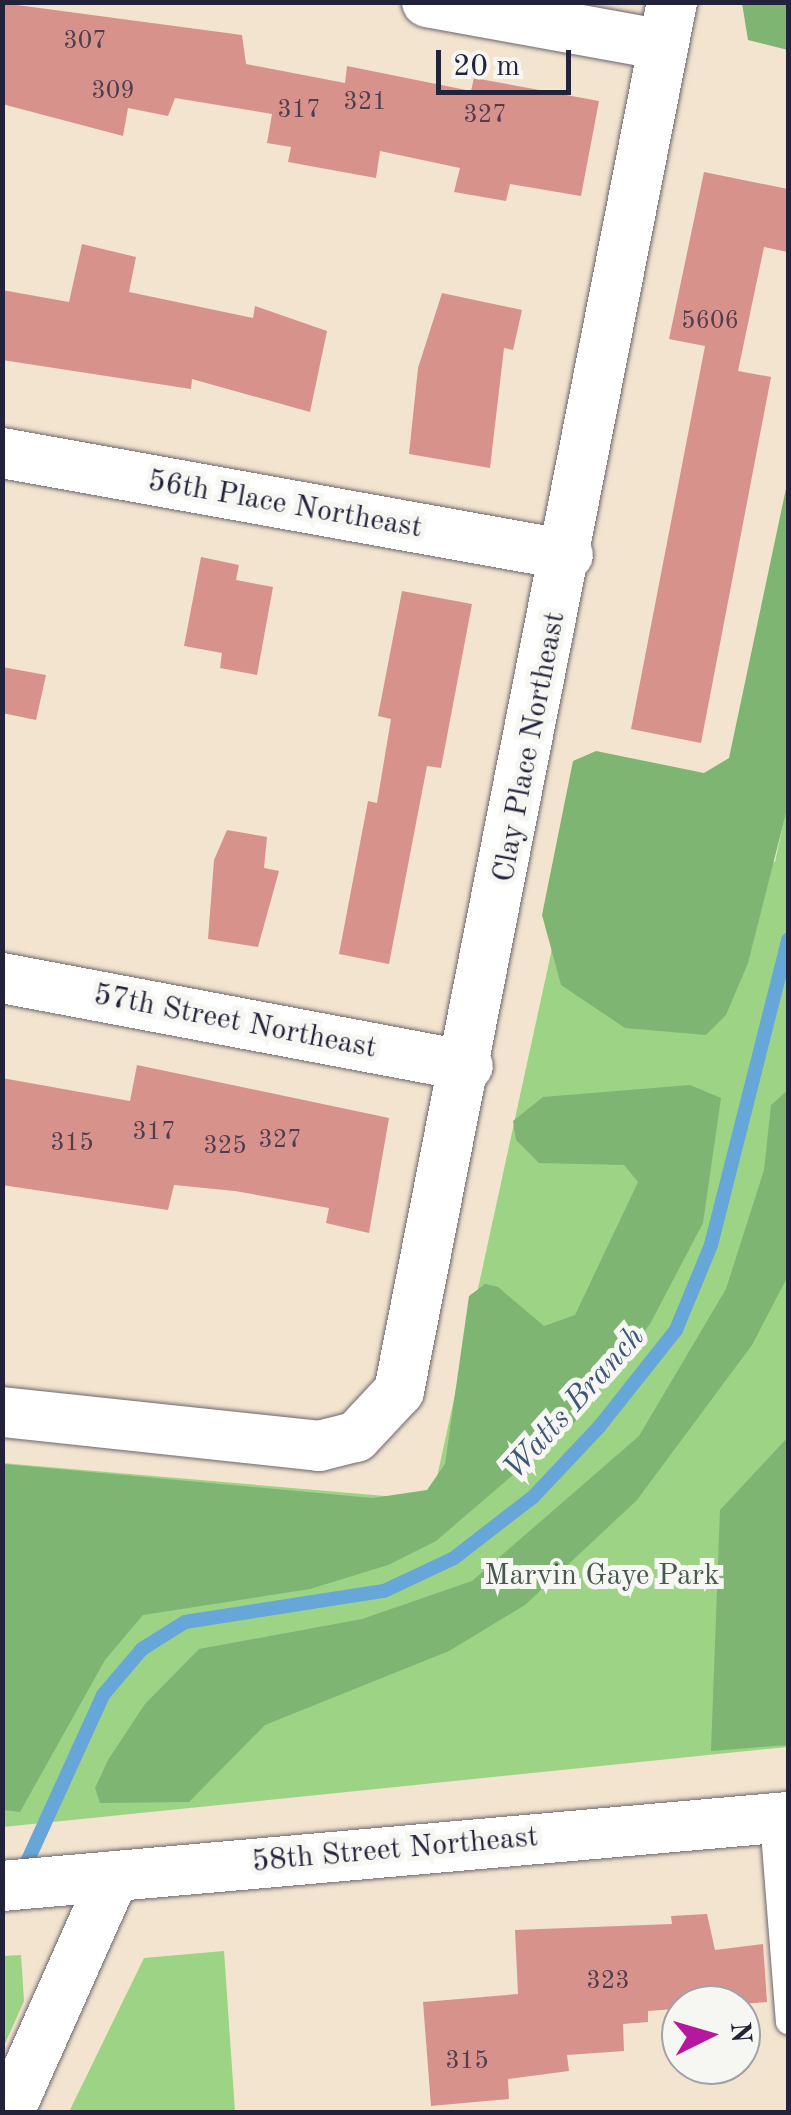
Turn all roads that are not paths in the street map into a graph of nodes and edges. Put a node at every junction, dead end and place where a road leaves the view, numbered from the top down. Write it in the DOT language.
graph roads {
  1 [pos="427,2"];
  2 [pos="668,24"];
  3 [pos="2,454"];
  4 [pos="568,555"];
  5 [pos="2,978"];
  6 [pos="468,1066"];
  7 [pos="2,1412"];
  8 [pos="780,1818"];
  9 [pos="91,1878"];
  10 [pos="2,1886"];
  11 [pos="788,2021"];
  12 [pos="9,2112"];
  1 -- 2 [label="street"];
  2 -- 4 [label="street, Clay Place Northeast"];
  3 -- 4 [label="street, 56th Place Northeast"];
  4 -- 6 [label="street, Clay Place Northeast"];
  5 -- 6 [label="street, 57th Street Northeast"];
  6 -- 7 [label="street, Clay Place Northeast"];
  8 -- 9 [label="street, 58th Street Northeast"];
  8 -- 11 [label="lane"];
  9 -- 10 [label="street, 58th Street Northeast"];
  9 -- 12 [label="street"];
}
